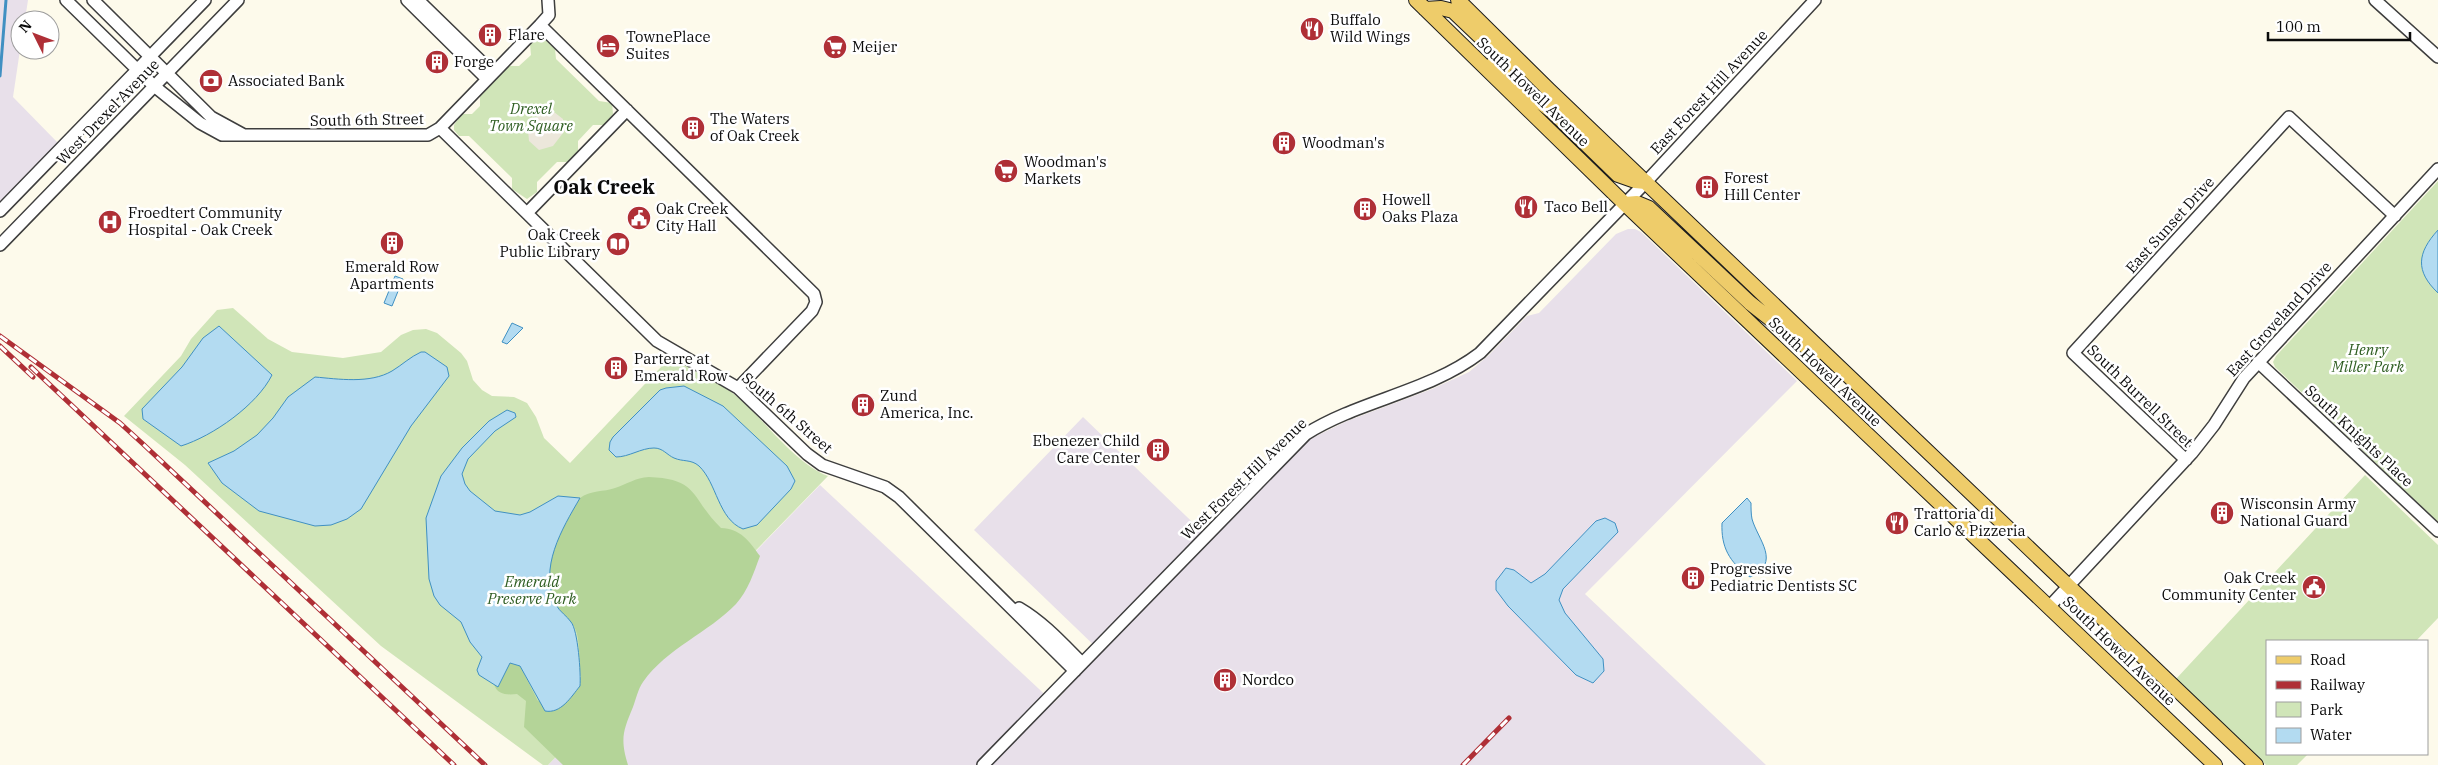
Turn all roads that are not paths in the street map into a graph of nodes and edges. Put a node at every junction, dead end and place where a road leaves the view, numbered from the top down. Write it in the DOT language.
graph roads {
  1 [pos="66,0"];
  2 [pos="93,0"];
  3 [pos="205,0"];
  4 [pos="238,0"];
  5 [pos="407,0"];
  6 [pos="418,0"];
  7 [pos="548,0"];
  8 [pos="1458,0"];
  9 [pos="1815,0"];
  10 [pos="2375,0"];
  11 [pos="1420,5"];
  12 [pos="540,25"];
  13 [pos="1456,40"];
  14 [pos="151,56"];
  15 [pos="2438,57"];
  16 [pos="137,70"];
  17 [pos="168,73"];
  18 [pos="490,76"];
  19 [pos="154,86"];
  20 [pos="1549,90"];
  21 [pos="627,110"];
  22 [pos="440,128"];
  23 [pos="245,136"];
  24 [pos="2438,169"];
  25 [pos="1646,182"];
  26 [pos="1625,204"];
  27 [pos="0,211"];
  28 [pos="527,213"];
  29 [pos="2395,216"];
  30 [pos="0,245"];
  31 [pos="2073,352"];
  32 [pos="2258,362"];
  33 [pos="1856,384"];
  34 [pos="738,388"];
  35 [pos="2186,460"];
  36 [pos="2438,532"];
  37 [pos="2069,585"];
  38 [pos="2050,607"];
  39 [pos="1078,667"];
  40 [pos="983,765"];
  41 [pos="2215,765"];
  42 [pos="2256,765"];
  1 -- 16 [label="street, South 6th Street"];
  2 -- 14 [label="street"];
  3 -- 14 [label="street, West Drexel Avenue"];
  4 -- 17 [label="street, West Drexel Avenue"];
  5 -- 18 [label="street"];
  6 -- 18 [label="street"];
  7 -- 12 [label="street"];
  8 -- 20 [label="main road, South Howell Avenue"];
  9 -- 25 [label="street, East Forest Hill Avenue"];
  10 -- 15 [label="street"];
  11 -- 13 [label="main road, South Howell Avenue"];
  11 -- 20 [label="main road"];
  12 -- 18 [label="street"];
  12 -- 21 [label="street"];
  13 -- 25 [label="main road"];
  13 -- 26 [label="main road, South Howell Avenue"];
  14 -- 16 [label="street, West Drexel Avenue"];
  14 -- 17 [label="street"];
  16 -- 19 [label="street, South 6th Street"];
  16 -- 27 [label="street, West Drexel Avenue"];
  17 -- 19 [label="street, West Drexel Avenue"];
  17 -- 23 [label="street"];
  18 -- 22 [label="street"];
  19 -- 23 [label="street, South 6th Street"];
  19 -- 30 [label="street, West Drexel Avenue"];
  20 -- 25 [label="main road, South Howell Avenue"];
  21 -- 28 [label="street"];
  21 -- 34 [label="street"];
  22 -- 23 [label="street, South 6th Street"];
  22 -- 28 [label="street, South 6th Street"];
  24 -- 29 [label="street, East Groveland Drive"];
  25 -- 26 [label="street, East Forest Hill Avenue"];
  25 -- 33 [label="main road, South Howell Avenue"];
  26 -- 33 [label="main road"];
  26 -- 38 [label="main road, South Howell Avenue"];
  26 -- 39 [label="street, West Forest Hill Avenue"];
  28 -- 34 [label="street, South 6th Street"];
  29 -- 31 [label="street, East Sunset Drive"];
  29 -- 32 [label="street, East Groveland Drive"];
  31 -- 35 [label="street, South Burrell Street"];
  32 -- 35 [label="street, East Groveland Drive"];
  32 -- 36 [label="street, South Knights Place"];
  33 -- 37 [label="main road, South Howell Avenue"];
  34 -- 39 [label="street, South 6th Street"];
  35 -- 37 [label="street, East Groveland Drive"];
  37 -- 38 [label="street, East Groveland Drive"];
  37 -- 42 [label="main road, South Howell Avenue"];
  38 -- 41 [label="main road, South Howell Avenue"];
  39 -- 40 [label="street, West Forest Hill Avenue"];
}
